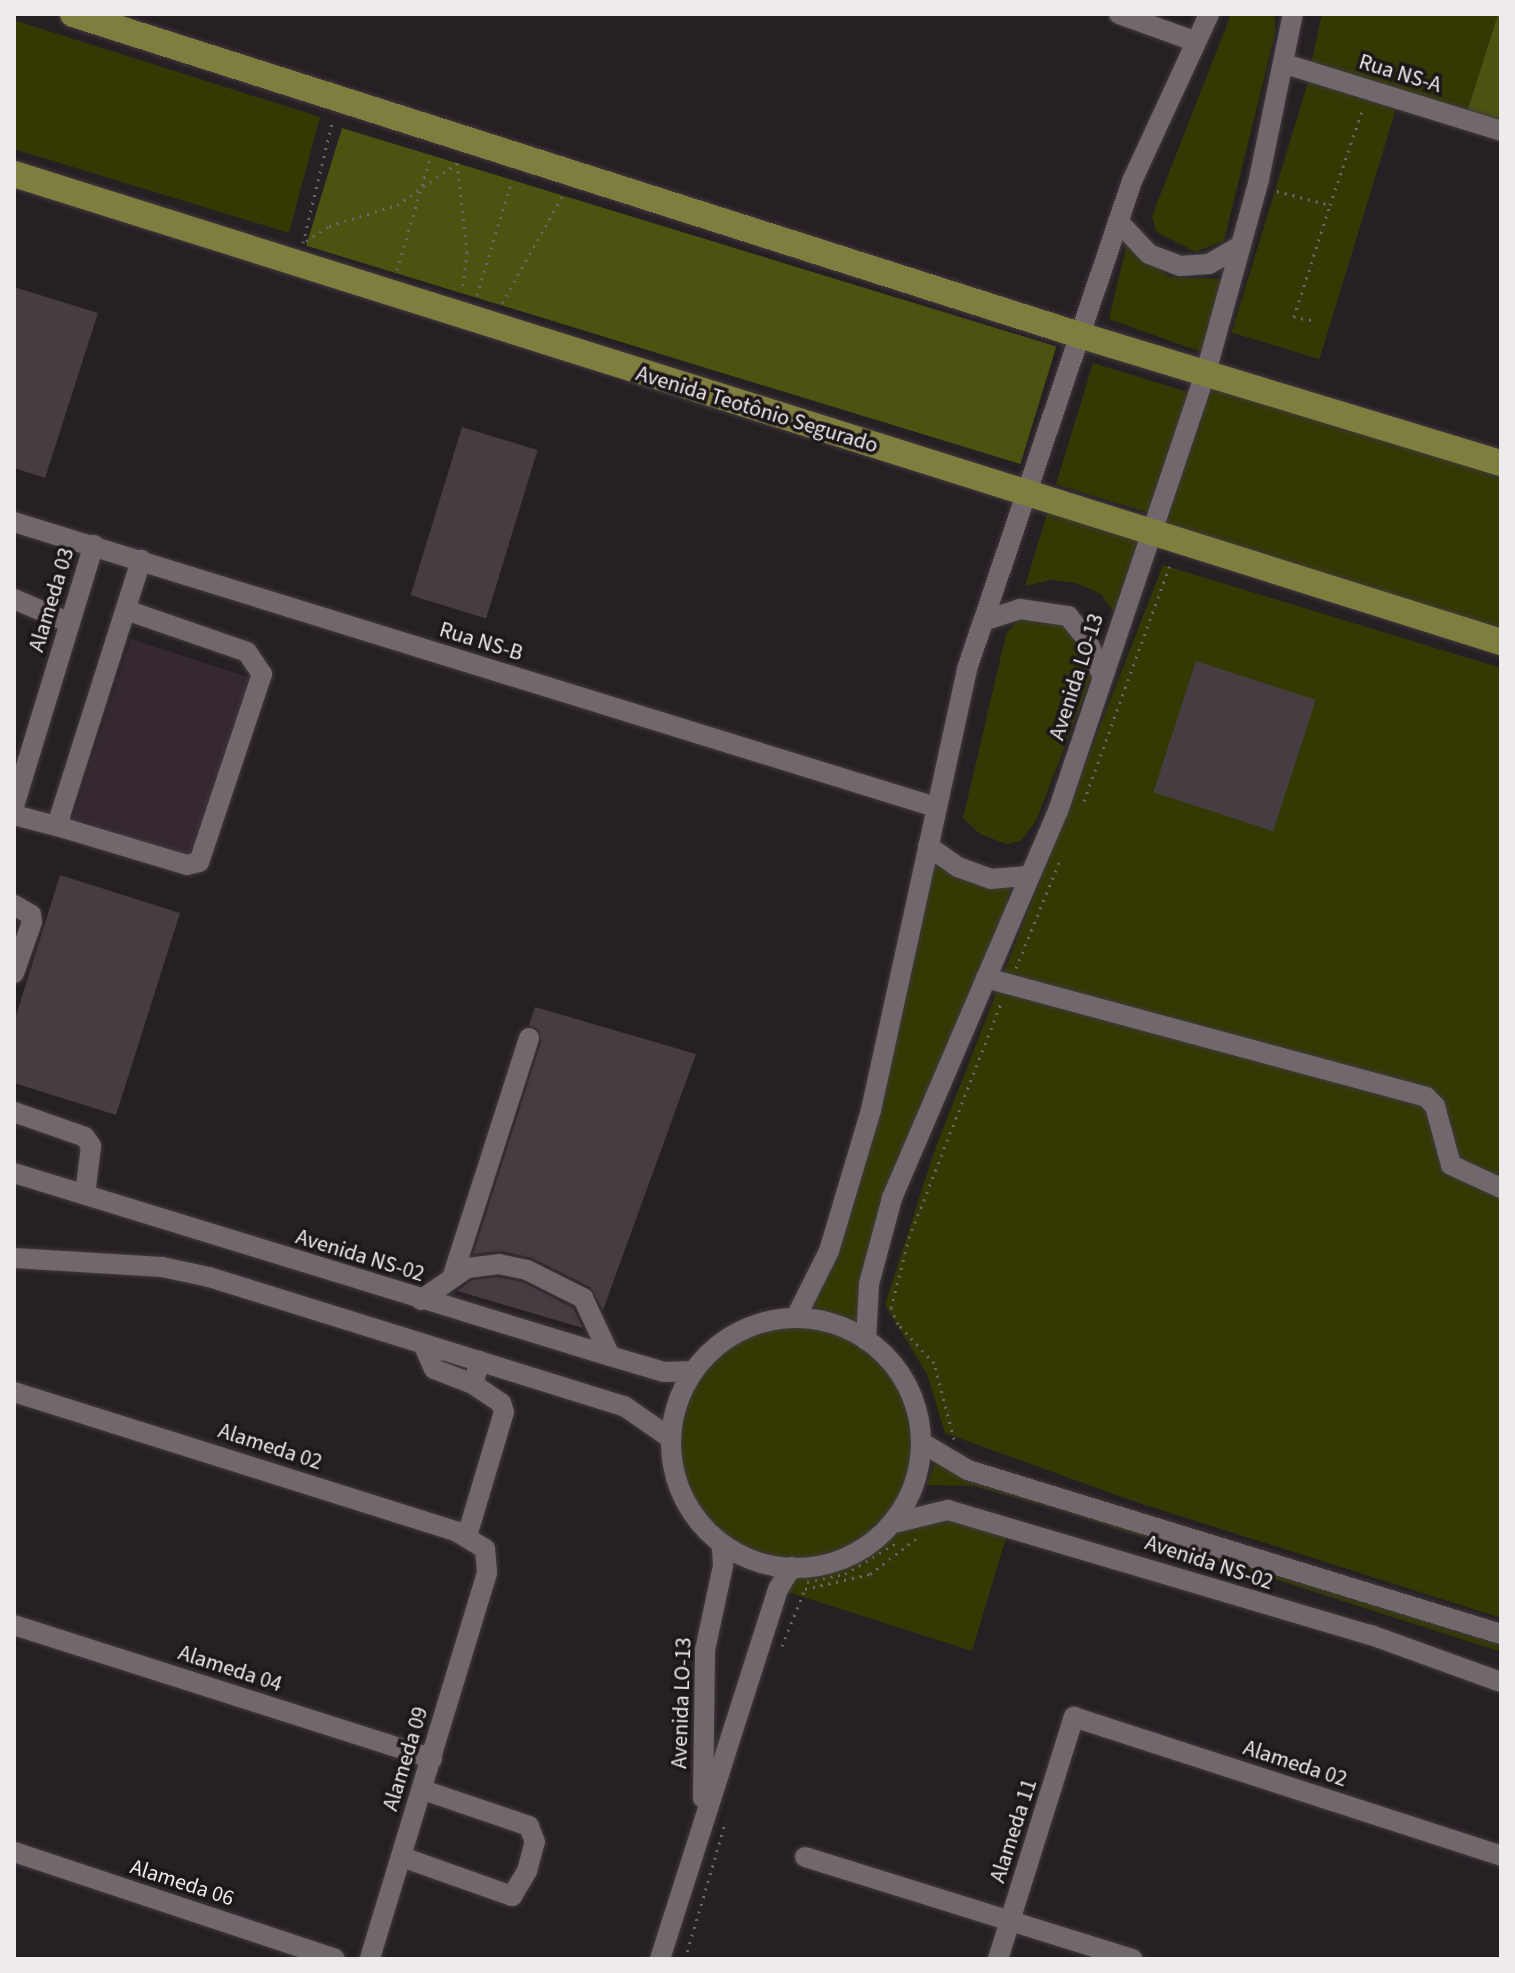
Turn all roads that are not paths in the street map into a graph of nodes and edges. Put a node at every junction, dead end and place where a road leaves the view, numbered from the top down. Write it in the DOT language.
graph roads {
  1 [pos="73,14"];
  2 [pos="1119,14"];
  3 [pos="1209,14"];
  4 [pos="1290,16"];
  5 [pos="1194,41"];
  6 [pos="1285,64"];
  7 [pos="1501,131"];
  8 [pos="14,174"];
  9 [pos="1118,221"];
  10 [pos="1237,248"];
  11 [pos="1076,334"];
  12 [pos="1206,372"];
  13 [pos="1501,463"];
  14 [pos="1025,489"];
  15 [pos="14,522"];
  16 [pos="1152,531"];
  17 [pos="94,545"];
  18 [pos="141,560"];
  19 [pos="14,599"];
  20 [pos="126,610"];
  21 [pos="983,621"];
  22 [pos="70,623"];
  23 [pos="1501,642"];
  24 [pos="1102,675"];
  25 [pos="14,806"];
  26 [pos="935,807"];
  27 [pos="14,815"];
  28 [pos="64,828"];
  29 [pos="928,846"];
  30 [pos="1027,876"];
  31 [pos="14,905"];
  32 [pos="14,973"];
  33 [pos="986,978"];
  34 [pos="529,1038"];
  35 [pos="14,1112"];
  36 [pos="14,1173"];
  37 [pos="1501,1188"];
  38 [pos="85,1195"];
  39 [pos="14,1258"];
  40 [pos="453,1275"];
  41 [pos="421,1300"];
  42 [pos="796,1317"];
  43 [pos="866,1340"];
  44 [pos="423,1344"];
  45 [pos="610,1356"];
  46 [pos="480,1361"];
  47 [pos="694,1371"];
  48 [pos="473,1384"];
  49 [pos="14,1392"];
  50 [pos="669,1437"];
  51 [pos="924,1444"];
  52 [pos="900,1530"];
  53 [pos="467,1536"];
  54 [pos="722,1545"];
  55 [pos="792,1567"];
  56 [pos="14,1625"];
  57 [pos="1501,1634"];
  58 [pos="1501,1682"];
  59 [pos="1074,1717"];
  60 [pos="432,1758"];
  61 [pos="423,1790"];
  62 [pos="702,1818"];
  63 [pos="14,1852"];
  64 [pos="1501,1856"];
  65 [pos="402,1857"];
  66 [pos="805,1857"];
  67 [pos="1010,1920"];
  68 [pos="335,1959"];
  69 [pos="370,1959"];
  70 [pos="660,1959"];
  71 [pos="998,1959"];
  72 [pos="1133,1959"];
  1 -- 11 [label="main road"];
  2 -- 5 [label="street"];
  3 -- 5 [label="street"];
  4 -- 6 [label="street, Avenida LO-13"];
  5 -- 9 [label="street"];
  6 -- 7 [label="street, Rua NS-A"];
  6 -- 10 [label="street, Avenida LO-13"];
  8 -- 14 [label="main road, Avenida Teotônio Segurado"];
  9 -- 10 [label="street"];
  9 -- 11 [label="street"];
  10 -- 12 [label="street, Avenida LO-13"];
  11 -- 12 [label="main road"];
  11 -- 14 [label="street"];
  12 -- 13 [label="main road"];
  12 -- 16 [label="street, Avenida LO-13"];
  14 -- 16 [label="main road, Avenida Teotônio Segurado"];
  14 -- 21 [label="street"];
  15 -- 17 [label="street, Rua NS-B"];
  16 -- 23 [label="main road, Avenida Teotônio Segurado"];
  16 -- 24 [label="street, Avenida LO-13"];
  17 -- 18 [label="street, Rua NS-B"];
  17 -- 22 [label="street, Alameda 03"];
  18 -- 20 [label="street"];
  18 -- 26 [label="street, Rua NS-B"];
  19 -- 22 [label="street"];
  20 -- 28 [label="street"];
  20 -- 28 [label="street"];
  21 -- 24 [label="street"];
  21 -- 26 [label="street"];
  22 -- 25 [label="street, Alameda 03"];
  24 -- 30 [label="street, Avenida LO-13"];
  26 -- 29 [label="street"];
  27 -- 28 [label="street"];
  29 -- 30 [label="street"];
  29 -- 42 [label="street"];
  30 -- 33 [label="street, Avenida LO-13"];
  31 -- 32 [label="street"];
  33 -- 37 [label="street"];
  33 -- 43 [label="street, Avenida LO-13"];
  34 -- 40 [label="street"];
  35 -- 38 [label="street"];
  36 -- 38 [label="street, Avenida NS-02"];
  38 -- 41 [label="street, Avenida NS-02"];
  39 -- 44 [label="street"];
  40 -- 41 [label="street"];
  40 -- 45 [label="street"];
  41 -- 45 [label="street, Avenida NS-02"];
  42 -- 43 [label="street"];
  42 -- 47 [label="street"];
  43 -- 51 [label="street"];
  44 -- 46 [label="street"];
  44 -- 48 [label="street"];
  45 -- 47 [label="street, Avenida NS-02"];
  46 -- 48 [label="street"];
  46 -- 50 [label="street"];
  47 -- 50 [label="street"];
  48 -- 53 [label="street"];
  49 -- 53 [label="street, Alameda 02"];
  50 -- 54 [label="street"];
  51 -- 52 [label="street"];
  51 -- 57 [label="street, Avenida NS-02"];
  52 -- 55 [label="street"];
  52 -- 58 [label="street, Avenida NS-02"];
  53 -- 60 [label="street, Alameda 09"];
  54 -- 55 [label="street"];
  54 -- 62 [label="street, Avenida LO-13"];
  55 -- 62 [label="street, Avenida LO-13"];
  56 -- 60 [label="street, Alameda 04"];
  59 -- 64 [label="street, Alameda 02"];
  59 -- 67 [label="street, Alameda 11"];
  60 -- 61 [label="street, Alameda 09"];
  61 -- 65 [label="street, Alameda 09"];
  61 -- 65 [label="street"];
  62 -- 70 [label="street, Avenida LO-13"];
  63 -- 68 [label="street, Alameda 06"];
  65 -- 69 [label="street, Alameda 09"];
  66 -- 67 [label="street"];
  67 -- 71 [label="street, Alameda 11"];
  67 -- 72 [label="street"];
}
